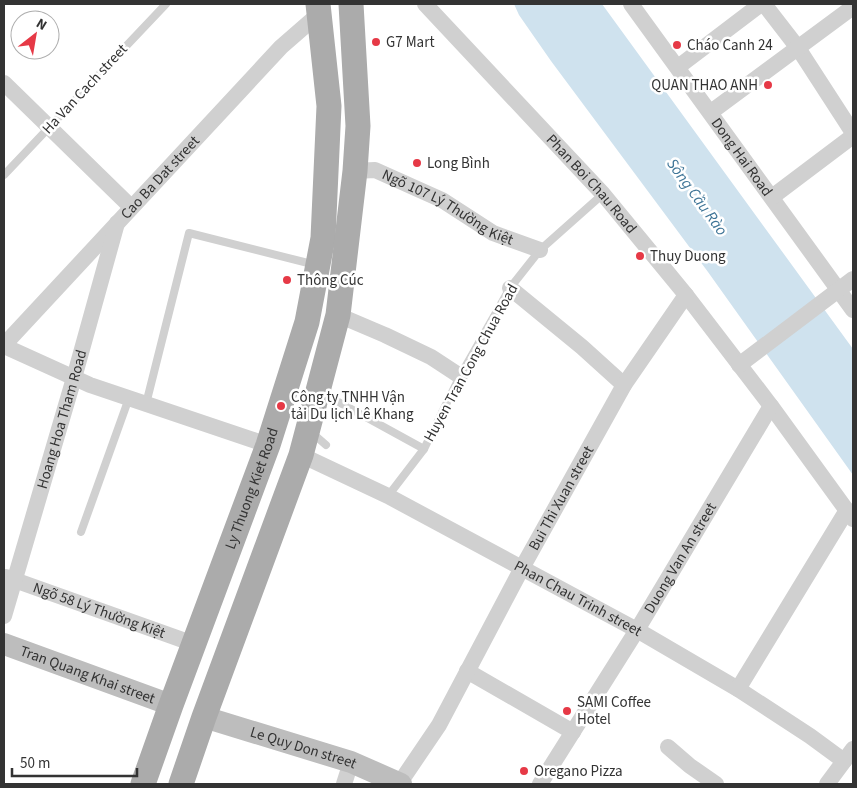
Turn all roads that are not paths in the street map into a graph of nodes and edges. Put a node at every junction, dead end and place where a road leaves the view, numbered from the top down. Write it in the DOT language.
graph roads {
  1 [pos="166,4"];
  2 [pos="351,4"];
  3 [pos="425,4"];
  4 [pos="631,4"];
  5 [pos="762,4"];
  6 [pos="853,7"];
  7 [pos="319,8"];
  8 [pos="798,48"];
  9 [pos="678,68"];
  10 [pos="4,83"];
  11 [pos="711,112"];
  12 [pos="49,128"];
  13 [pos="853,135"];
  14 [pos="355,171"];
  15 [pos="4,175"];
  16 [pos="604,194"];
  17 [pos="772,197"];
  18 [pos="131,207"];
  19 [pos="118,221"];
  20 [pos="540,250"];
  21 [pos="318,266"];
  22 [pos="853,278"];
  23 [pos="510,288"];
  24 [pos="832,294"];
  25 [pos="686,295"];
  26 [pos="853,310"];
  27 [pos="338,315"];
  28 [pos="4,345"];
  29 [pos="739,366"];
  30 [pos="460,376"];
  31 [pos="74,378"];
  32 [pos="624,385"];
  33 [pos="318,390"];
  34 [pos="129,398"];
  35 [pos="146,404"];
  36 [pos="771,406"];
  37 [pos="307,429"];
  38 [pos="326,445"];
  39 [pos="268,446"];
  40 [pos="424,449"];
  41 [pos="300,455"];
  42 [pos="388,496"];
  43 [pos="850,515"];
  44 [pos="81,532"];
  45 [pos="522,568"];
  46 [pos="9,578"];
  47 [pos="4,616"];
  48 [pos="637,630"];
  49 [pos="4,644"];
  50 [pos="194,644"];
  51 [pos="468,671"];
  52 [pos="738,689"];
  53 [pos="171,705"];
  54 [pos="204,717"];
  55 [pos="573,732"];
  56 [pos="668,747"];
  57 [pos="848,755"];
  58 [pos="351,762"];
  59 [pos="143,784"];
  60 [pos="181,784"];
  61 [pos="344,784"];
  62 [pos="400,784"];
  63 [pos="540,784"];
  64 [pos="716,784"];
  65 [pos="827,784"];
  1 -- 12 [label="lane, Ha Van Cach street"];
  2 -- 14 [label="main road"];
  3 -- 16 [label="street, Phan Boi Chau Road"];
  4 -- 9 [label="street, Dong Hai Road"];
  5 -- 8 [label="street"];
  5 -- 9 [label="street"];
  6 -- 8 [label="street"];
  7 -- 18 [label="street, Cao Ba Dat street"];
  7 -- 21 [label="main road, Ly Thuong Kiet Road"];
  8 -- 11 [label="street"];
  8 -- 13 [label="street"];
  9 -- 11 [label="street, Dong Hai Road"];
  10 -- 12 [label="street"];
  11 -- 17 [label="street, Dong Hai Road"];
  12 -- 15 [label="lane, Ha Van Cach street"];
  12 -- 18 [label="street"];
  13 -- 17 [label="street"];
  14 -- 20 [label="street, Ngõ 107 Lý Thường Kiệt"];
  14 -- 27 [label="main road"];
  16 -- 20 [label="lane, Huyen Tran Cong Chua Road"];
  16 -- 25 [label="street, Phan Boi Chau Road"];
  17 -- 24 [label="street, Dong Hai Road"];
  18 -- 19 [label="street, Cao Ba Dat street"];
  19 -- 28 [label="street, Cao Ba Dat street"];
  19 -- 31 [label="street, Hoang Hoa Tham Road"];
  20 -- 23 [label="lane, Huyen Tran Cong Chua Road"];
  21 -- 35 [label="lane"];
  21 -- 39 [label="main road, Ly Thuong Kiet Road"];
  22 -- 24 [label="street"];
  23 -- 30 [label="lane, Huyen Tran Cong Chua Road"];
  23 -- 32 [label="street"];
  24 -- 26 [label="street, Dong Hai Road"];
  24 -- 29 [label="street"];
  25 -- 29 [label="street, Phan Boi Chau Road"];
  25 -- 32 [label="street, Bui Thi Xuan street"];
  27 -- 30 [label="street"];
  27 -- 33 [label="main road"];
  28 -- 31 [label="street"];
  29 -- 36 [label="street, Phan Boi Chau Road"];
  30 -- 40 [label="lane, Huyen Tran Cong Chua Road"];
  31 -- 34 [label="street"];
  31 -- 46 [label="street, Hoang Hoa Tham Road"];
  32 -- 45 [label="street, Bui Thi Xuan street"];
  33 -- 37 [label="main road"];
  33 -- 40 [label="lane"];
  34 -- 35 [label="street"];
  34 -- 44 [label="lane"];
  35 -- 39 [label="street"];
  36 -- 43 [label="street, Phan Boi Chau Road"];
  36 -- 48 [label="street, Duong Van An street"];
  37 -- 38 [label="lane"];
  37 -- 41 [label="main road"];
  39 -- 50 [label="main road, Ly Thuong Kiet Road"];
  40 -- 42 [label="lane, Huyen Tran Cong Chua Road"];
  41 -- 42 [label="street, Phan Chau Trinh street"];
  41 -- 54 [label="main road"];
  42 -- 45 [label="street, Phan Chau Trinh street"];
  43 -- 52 [label="street"];
  45 -- 48 [label="street, Phan Chau Trinh street"];
  45 -- 51 [label="street, Bui Thi Xuan street"];
  46 -- 47 [label="street, Hoang Hoa Tham Road"];
  46 -- 50 [label="street, Ngõ 58 Lý Thường Kiệt"];
  48 -- 52 [label="street, Phan Chau Trinh street"];
  48 -- 55 [label="street, Duong Van An street"];
  49 -- 53 [label="main road, Tran Quang Khai street"];
  50 -- 53 [label="main road, Ly Thuong Kiet Road"];
  51 -- 55 [label="street"];
  51 -- 62 [label="street, Bui Thi Xuan street"];
  52 -- 57 [label="street, Phan Chau Trinh street"];
  53 -- 54 [label="main road"];
  53 -- 59 [label="main road, Ly Thuong Kiet Road"];
  54 -- 58 [label="main road, Le Quy Don street"];
  54 -- 60 [label="main road"];
  55 -- 63 [label="street, Duong Van An street"];
  56 -- 64 [label="street"];
  57 -- 65 [label="street"];
  58 -- 61 [label="street"];
  58 -- 62 [label="main road, Le Quy Don street"];
}
